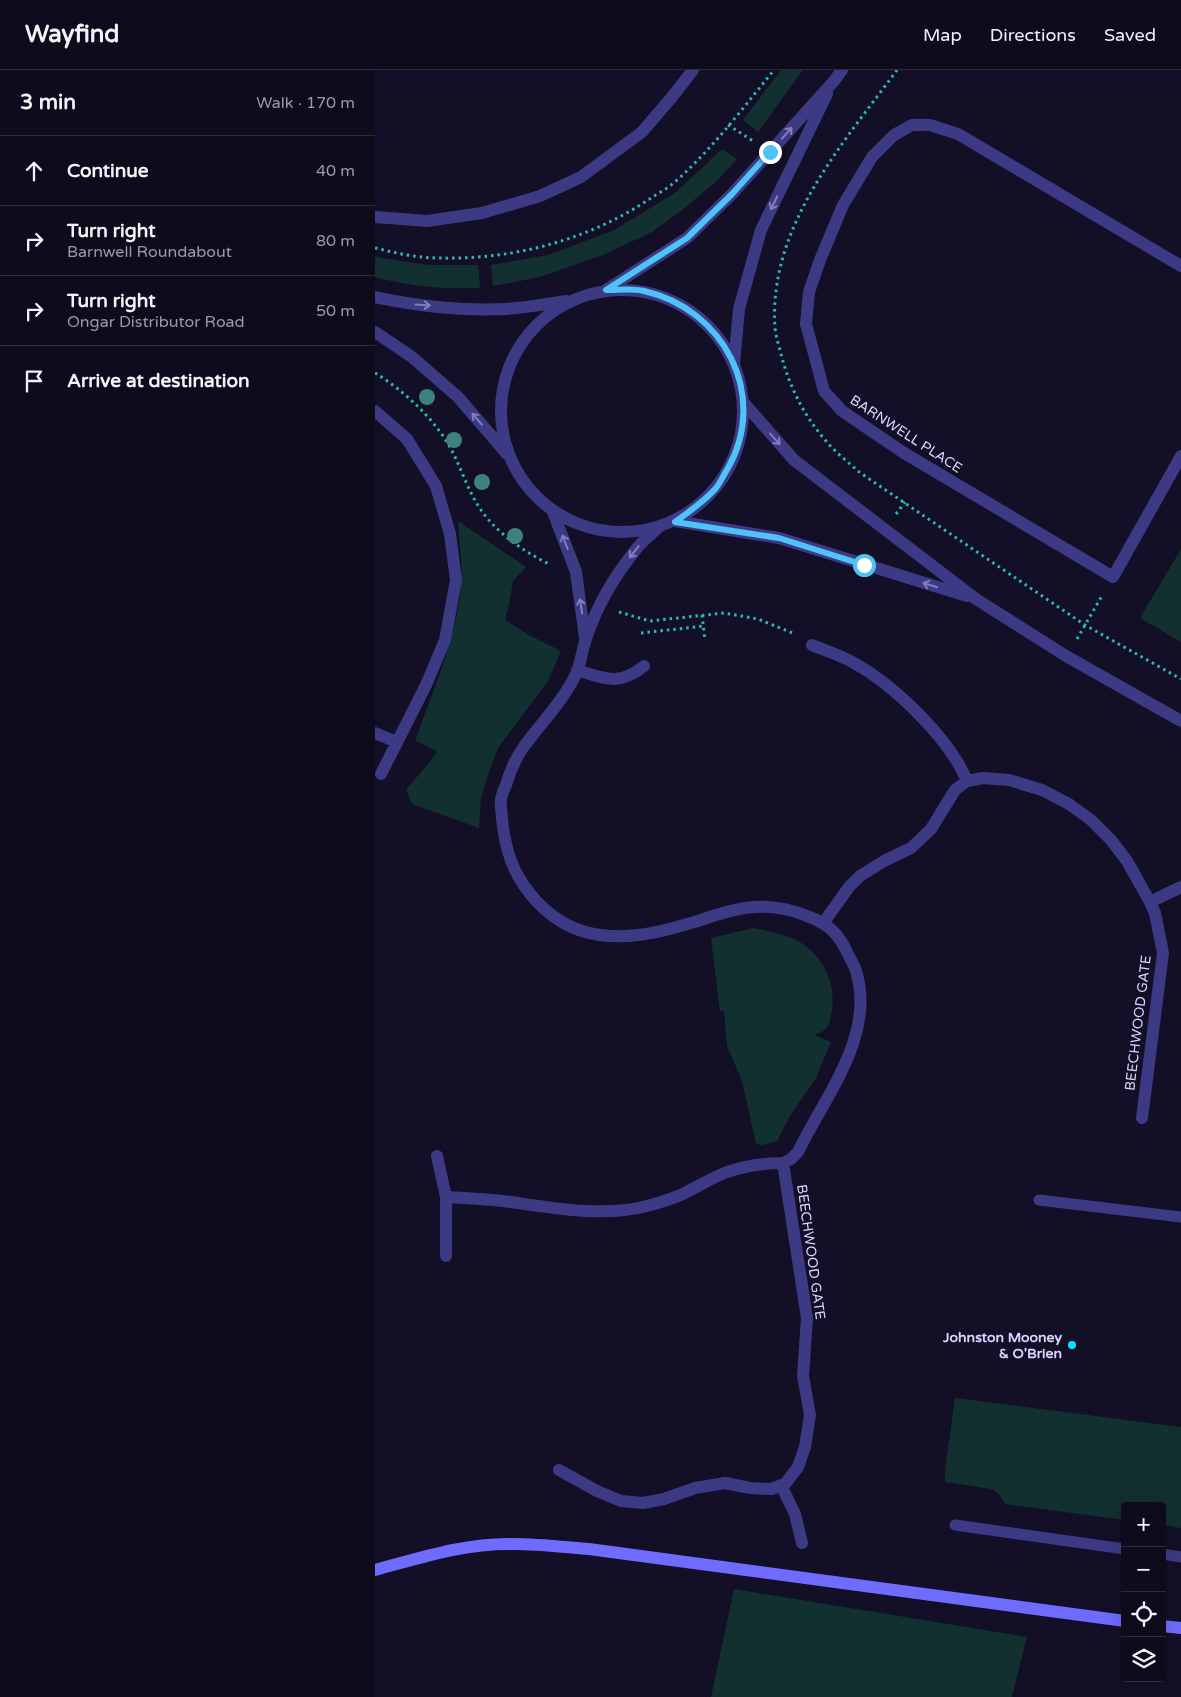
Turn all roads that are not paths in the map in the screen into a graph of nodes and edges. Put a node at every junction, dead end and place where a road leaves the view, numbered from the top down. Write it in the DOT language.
graph roads {
  1 [pos="693,70"];
  2 [pos="842,70"];
  3 [pos="834,81"];
  4 [pos="375,217"];
  5 [pos="1181,266"];
  6 [pos="606,290"];
  7 [pos="375,297"];
  8 [pos="570,300"];
  9 [pos="375,332"];
  10 [pos="734,364"];
  11 [pos="743,402"];
  12 [pos="375,411"];
  13 [pos="508,456"];
  14 [pos="1181,456"];
  15 [pos="553,512"];
  16 [pos="675,522"];
  17 [pos="658,528"];
  18 [pos="976,599"];
  19 [pos="585,640"];
  20 [pos="812,645"];
  21 [pos="644,666"];
  22 [pos="577,670"];
  23 [pos="1181,721"];
  24 [pos="375,733"];
  25 [pos="397,742"];
  26 [pos="381,774"];
  27 [pos="967,782"];
  28 [pos="1181,887"];
  29 [pos="1150,902"];
  30 [pos="824,922"];
  31 [pos="1142,1118"];
  32 [pos="437,1156"];
  33 [pos="783,1163"];
  34 [pos="447,1197"];
  35 [pos="1039,1200"];
  36 [pos="1181,1217"];
  37 [pos="446,1256"];
  38 [pos="559,1470"];
  39 [pos="781,1485"];
  40 [pos="955,1525"];
  41 [pos="802,1543"];
  42 [pos="1121,1548"];
  43 [pos="1166,1555"];
  44 [pos="1181,1557"];
  45 [pos="375,1570"];
  46 [pos="1121,1620"];
  47 [pos="1166,1626"];
  48 [pos="1181,1628"];
  1 -- 4 [label="street"];
  2 -- 3 [label="street"];
  6 -- 3 [label="street, one-way"];
  3 -- 10 [label="street, one-way"];
  5 -- 14 [label="street, BARNWELL PLACE"];
  6 -- 8 [label="street"];
  6 -- 10 [label="street"];
  7 -- 8 [label="street, one-way"];
  8 -- 13 [label="street"];
  13 -- 9 [label="street, one-way"];
  10 -- 11 [label="street"];
  11 -- 16 [label="street"];
  11 -- 18 [label="street, one-way"];
  12 -- 25 [label="street"];
  13 -- 15 [label="street"];
  15 -- 17 [label="street"];
  19 -- 15 [label="street, one-way"];
  16 -- 17 [label="street"];
  18 -- 16 [label="street, one-way"];
  17 -- 19 [label="street, one-way"];
  18 -- 23 [label="street"];
  19 -- 22 [label="street"];
  20 -- 27 [label="street"];
  21 -- 22 [label="street"];
  22 -- 30 [label="street"];
  24 -- 25 [label="street"];
  25 -- 26 [label="street"];
  27 -- 29 [label="street, BEECHWOOD GATE"];
  27 -- 30 [label="street"];
  28 -- 29 [label="street"];
  29 -- 31 [label="street, BEECHWOOD GATE"];
  30 -- 33 [label="street"];
  32 -- 34 [label="street"];
  33 -- 34 [label="street"];
  33 -- 39 [label="street, BEECHWOOD GATE"];
  34 -- 37 [label="street"];
  35 -- 36 [label="lane"];
  38 -- 39 [label="street"];
  39 -- 41 [label="street"];
  40 -- 42 [label="lane"];
  43 -- 44 [label="lane"];
  45 -- 46 [label="main road"];
  47 -- 48 [label="main road"];
}
